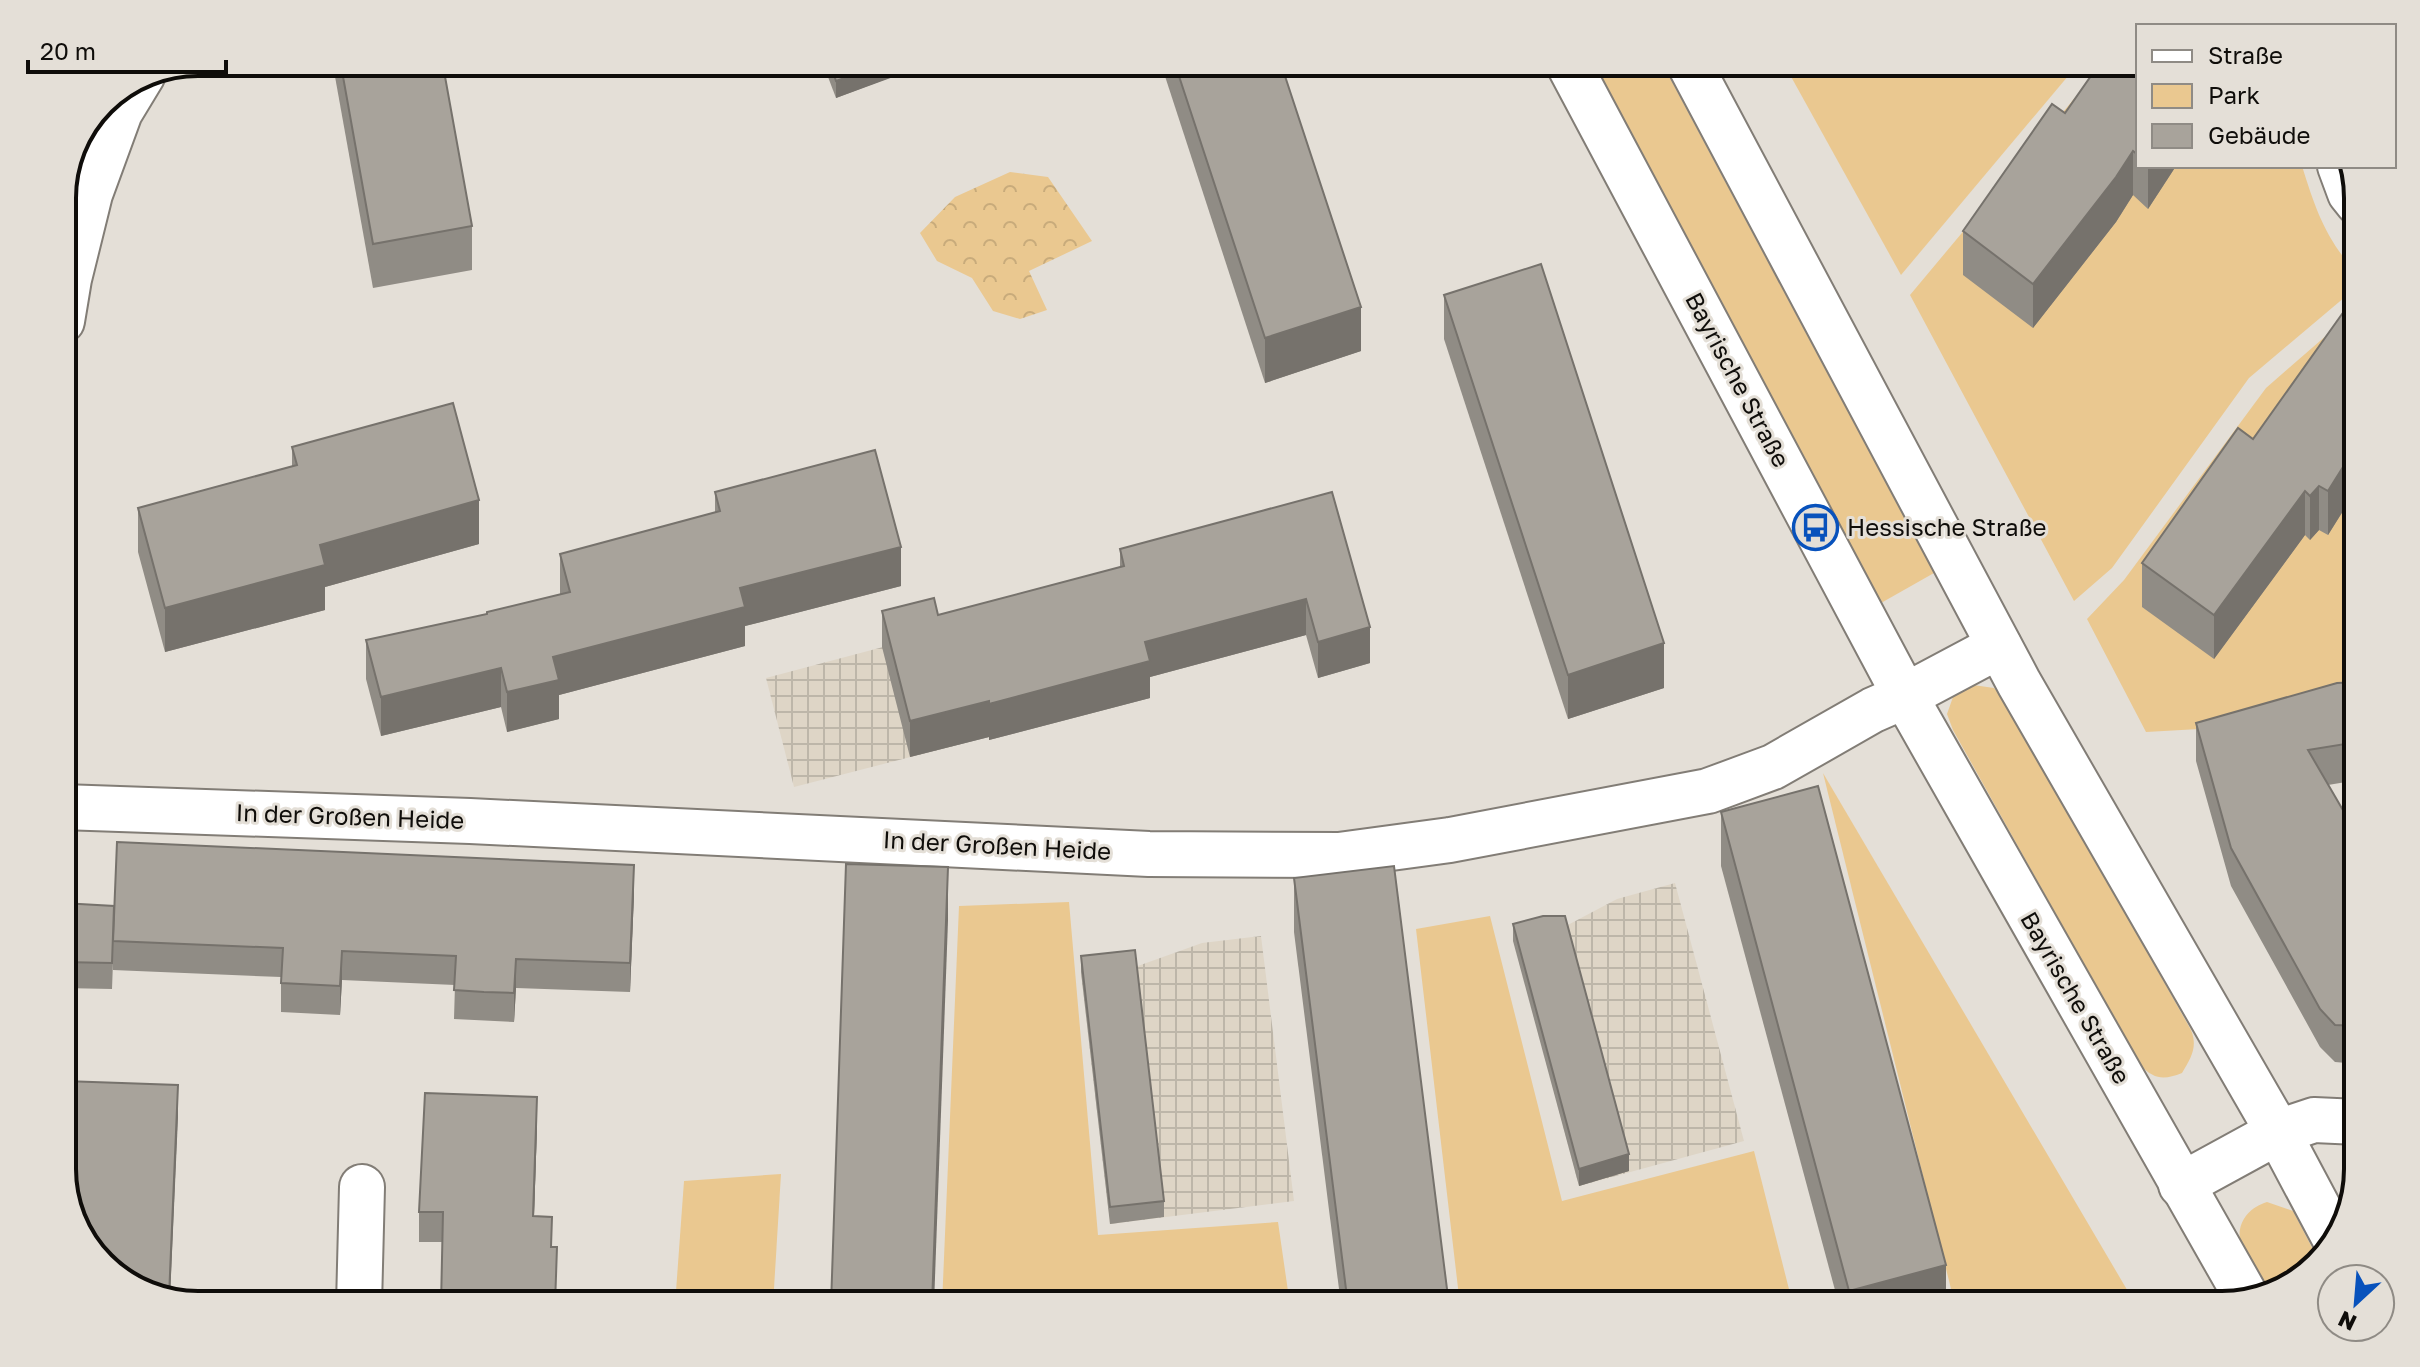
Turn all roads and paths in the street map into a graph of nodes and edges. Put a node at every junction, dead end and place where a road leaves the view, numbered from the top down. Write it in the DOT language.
graph roads {
  1 [pos="1575,76"];
  2 [pos="1696,76"];
  3 [pos="129,97"];
  4 [pos="76,251"];
  5 [pos="1999,646"];
  6 [pos="1905,696"];
  7 [pos="76,807"];
  8 [pos="2344,1121"];
  9 [pos="2278,1132"];
  10 [pos="2181,1185"];
  11 [pos="362,1187"];
  12 [pos="2329,1228"];
  13 [pos="2242,1289"];
  14 [pos="359,1291"];
  1 -- 6 [label="street, Bayrische Straße"];
  2 -- 5 [label="street"];
  3 -- 4 [label="street"];
  5 -- 6 [label="street"];
  5 -- 9 [label="street"];
  6 -- 7 [label="street, In der Großen Heide"];
  6 -- 10 [label="street, Bayrische Straße"];
  8 -- 9 [label="street"];
  9 -- 10 [label="street"];
  9 -- 12 [label="street"];
  10 -- 13 [label="street, Bayrische Straße"];
  11 -- 14 [label="street"];
}
